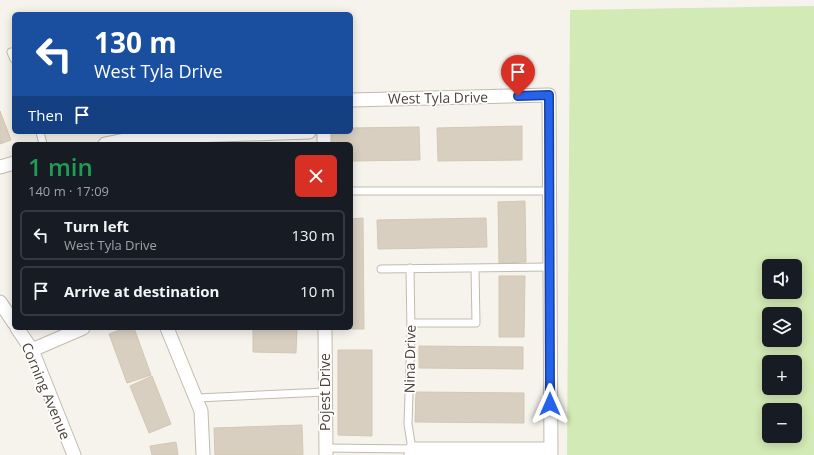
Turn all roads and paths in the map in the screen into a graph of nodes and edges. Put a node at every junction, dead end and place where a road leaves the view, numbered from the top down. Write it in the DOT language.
graph roads {
  1 [pos="353,100"];
  2 [pos="276,134"];
  3 [pos="224,137"];
  4 [pos="134,138"];
  5 [pos="115,142"];
  6 [pos="12,164"];
  7 [pos="0,167"];
  8 [pos="353,191"];
  9 [pos="549,191"];
  10 [pos="550,267"];
  11 [pos="410,268"];
  12 [pos="475,268"];
  13 [pos="381,269"];
  14 [pos="0,302"];
  15 [pos="12,320"];
  16 [pos="411,323"];
  17 [pos="18,330"];
  18 [pos="78,330"];
  19 [pos="168,330"];
  20 [pos="325,330"];
  21 [pos="32,350"];
  22 [pos="325,392"];
  23 [pos="197,398"];
  24 [pos="326,452"];
  25 [pos="411,452"];
  26 [pos="551,452"];
  27 [pos="74,455"];
  28 [pos="203,455"];
  1 -- 9 [label="street, West Tyla Drive"];
  2 -- 3 [label="street"];
  3 -- 4 [label="street"];
  4 -- 5 [label="street"];
  6 -- 7 [label="street"];
  8 -- 9 [label="lane"];
  9 -- 10 [label="street"];
  10 -- 12 [label="lane"];
  10 -- 26 [label="street"];
  11 -- 12 [label="lane"];
  11 -- 13 [label="lane"];
  11 -- 16 [label="lane, Nina Drive"];
  12 -- 16 [label="lane"];
  14 -- 15 [label="street"];
  16 -- 25 [label="lane, Nina Drive"];
  17 -- 21 [label="street, Corning Avenue"];
  18 -- 21 [label="street"];
  19 -- 23 [label="street"];
  20 -- 22 [label="street, Pojest Drive"];
  21 -- 27 [label="street, Corning Avenue"];
  22 -- 23 [label="lane"];
  22 -- 24 [label="street, Pojest Drive"];
  23 -- 28 [label="street"];
  24 -- 25 [label="lane"];
  25 -- 26 [label="street"];
}
